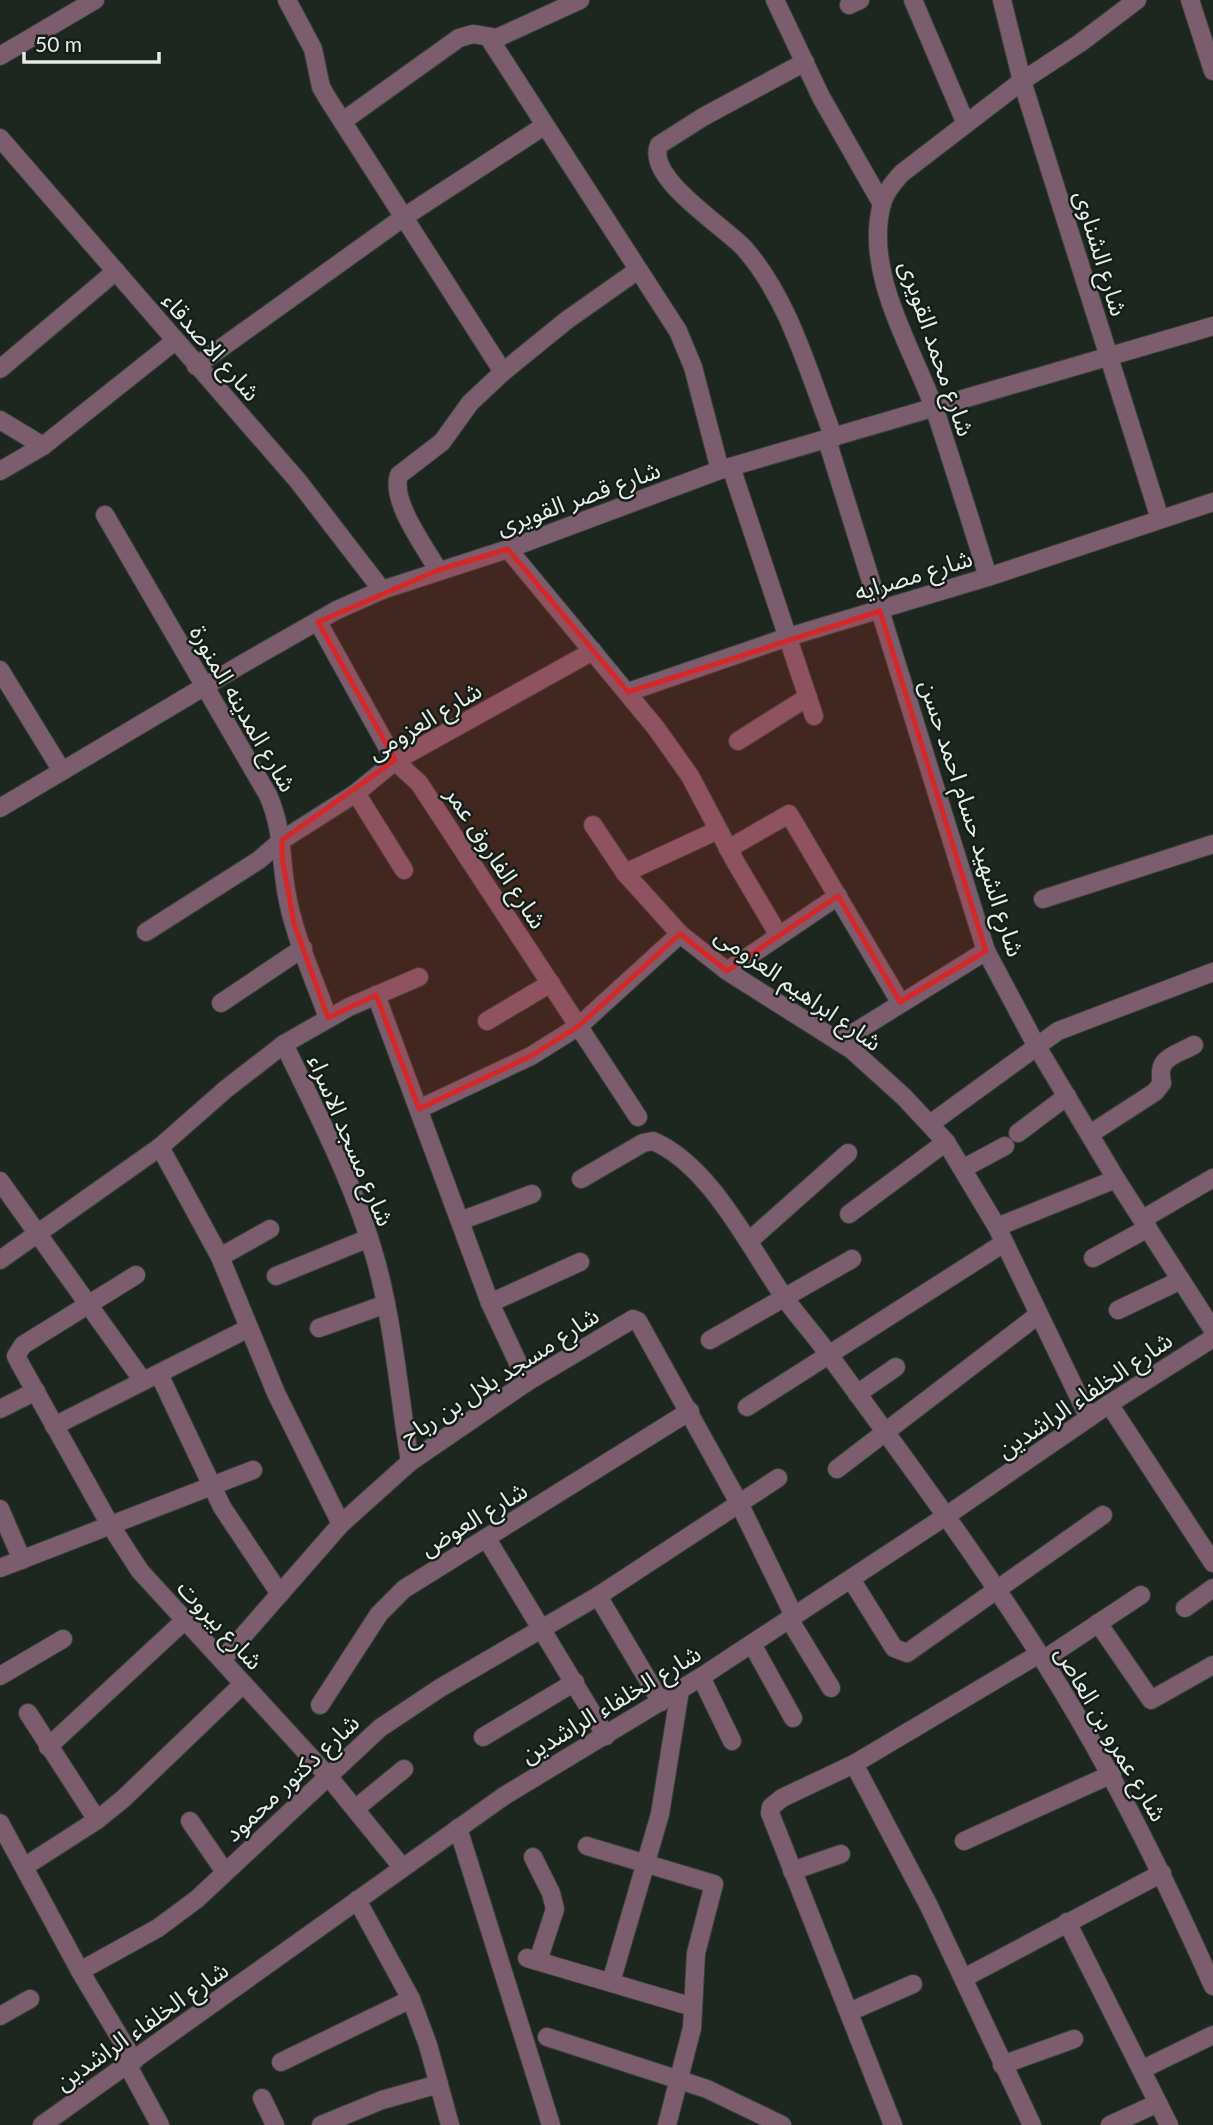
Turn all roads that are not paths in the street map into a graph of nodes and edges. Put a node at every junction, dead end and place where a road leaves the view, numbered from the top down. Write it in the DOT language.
graph roads {
  1 [pos="95,0"];
  2 [pos="287,0"];
  3 [pos="580,0"];
  4 [pos="775,0"];
  5 [pos="913,0"];
  6 [pos="1002,0"];
  7 [pos="1137,0"];
  8 [pos="1190,0"];
  9 [pos="489,38"];
  10 [pos="0,56"];
  11 [pos="805,62"];
  12 [pos="1213,71"];
  13 [pos="1022,81"];
  14 [pos="343,121"];
  15 [pos="966,124"];
  16 [pos="544,126"];
  17 [pos="0,138"];
  18 [pos="882,204"];
  19 [pos="404,217"];
  20 [pos="638,270"];
  21 [pos="116,271"];
  22 [pos="1213,326"];
  23 [pos="175,341"];
  24 [pos="1109,358"];
  25 [pos="196,366"];
  26 [pos="0,369"];
  27 [pos="503,372"];
  28 [pos="934,410"];
  29 [pos="0,420"];
  30 [pos="831,439"];
  31 [pos="43,446"];
  32 [pos="726,469"];
  33 [pos="0,471"];
  34 [pos="1213,502"];
  35 [pos="105,515"];
  36 [pos="1160,519"];
  37 [pos="508,549"];
  38 [pos="438,570"];
  39 [pos="988,577"];
  40 [pos="382,590"];
  41 [pos="880,611"];
  42 [pos="318,622"];
  43 [pos="788,637"];
  44 [pos="593,651"];
  45 [pos="0,670"];
  46 [pos="203,687"];
  47 [pos="628,692"];
  48 [pos="808,697"];
  49 [pos="814,716"];
  50 [pos="738,741"];
  51 [pos="395,761"];
  52 [pos="62,771"];
  53 [pos="356,793"];
  54 [pos="0,808"];
  55 [pos="593,825"];
  56 [pos="718,830"];
  57 [pos="282,840"];
  58 [pos="1213,844"];
  59 [pos="729,849"];
  60 [pos="404,870"];
  61 [pos="625,873"];
  62 [pos="838,896"];
  63 [pos="1043,899"];
  64 [pos="146,932"];
  65 [pos="680,934"];
  66 [pos="778,934"];
  67 [pos="303,948"];
  68 [pos="986,951"];
  69 [pos="727,971"];
  70 [pos="1213,972"];
  71 [pos="419,977"];
  72 [pos="551,983"];
  73 [pos="376,995"];
  74 [pos="900,1002"];
  75 [pos="221,1003"];
  76 [pos="328,1018"];
  77 [pos="487,1021"];
  78 [pos="579,1026"];
  79 [pos="839,1042"];
  80 [pos="284,1044"];
  81 [pos="1036,1045"];
  82 [pos="1194,1045"];
  83 [pos="1067,1096"];
  84 [pos="419,1109"];
  85 [pos="638,1118"];
  86 [pos="930,1125"];
  87 [pos="1018,1133"];
  88 [pos="1090,1134"];
  89 [pos="946,1142"];
  90 [pos="1005,1146"];
  91 [pos="160,1147"];
  92 [pos="848,1153"];
  93 [pos="964,1168"];
  94 [pos="1213,1178"];
  95 [pos="581,1179"];
  96 [pos="1116,1179"];
  97 [pos="0,1181"];
  98 [pos="532,1194"];
  99 [pos="849,1214"];
  100 [pos="460,1222"];
  101 [pos="1146,1224"];
  102 [pos="270,1229"];
  103 [pos="38,1233"];
  104 [pos="1001,1235"];
  105 [pos="369,1238"];
  106 [pos="749,1241"];
  107 [pos="220,1257"];
  108 [pos="1093,1258"];
  109 [pos="852,1259"];
  110 [pos="0,1260"];
  111 [pos="580,1262"];
  112 [pos="136,1275"];
  113 [pos="276,1276"];
  114 [pos="1181,1280"];
  115 [pos="784,1297"];
  116 [pos="490,1303"];
  117 [pos="386,1304"];
  118 [pos="89,1305"];
  119 [pos="1118,1310"];
  120 [pos="1038,1315"];
  121 [pos="249,1328"];
  122 [pos="319,1328"];
  123 [pos="1212,1339"];
  124 [pos="710,1340"];
  125 [pos="829,1354"];
  126 [pos="895,1367"];
  127 [pos="151,1378"];
  128 [pos="527,1382"];
  129 [pos="36,1391"];
  130 [pos="857,1394"];
  131 [pos="1109,1404"];
  132 [pos="747,1407"];
  133 [pos="0,1409"];
  134 [pos="690,1411"];
  135 [pos="1089,1418"];
  136 [pos="54,1426"];
  137 [pos="885,1433"];
  138 [pos="410,1462"];
  139 [pos="837,1469"];
  140 [pos="253,1470"];
  141 [pos="778,1478"];
  142 [pos="213,1485"];
  143 [pos="739,1503"];
  144 [pos="0,1509"];
  145 [pos="1103,1515"];
  146 [pos="946,1516"];
  147 [pos="109,1523"];
  148 [pos="341,1524"];
  149 [pos="487,1539"];
  150 [pos="22,1560"];
  151 [pos="1213,1563"];
  152 [pos="0,1568"];
  153 [pos="851,1579"];
  154 [pos="1213,1588"];
  155 [pos="996,1591"];
  156 [pos="280,1594"];
  157 [pos="1141,1595"];
  158 [pos="598,1596"];
  159 [pos="1185,1608"];
  160 [pos="791,1618"];
  161 [pos="184,1621"];
  162 [pos="1098,1623"];
  163 [pos="542,1628"];
  164 [pos="64,1639"];
  165 [pos="752,1644"];
  166 [pos="1041,1657"];
  167 [pos="222,1660"];
  168 [pos="1213,1665"];
  169 [pos="0,1676"];
  170 [pos="701,1677"];
  171 [pos="575,1682"];
  172 [pos="243,1684"];
  173 [pos="831,1688"];
  174 [pos="680,1690"];
  175 [pos="661,1702"];
  176 [pos="320,1705"];
  177 [pos="28,1713"];
  178 [pos="793,1718"];
  179 [pos="606,1736"];
  180 [pos="483,1737"];
  181 [pos="732,1741"];
  182 [pos="48,1747"];
  183 [pos="854,1764"];
  184 [pos="404,1769"];
  185 [pos="1112,1774"];
  186 [pos="328,1776"];
  187 [pos="355,1809"];
  188 [pos="97,1820"];
  189 [pos="190,1821"];
  190 [pos="0,1823"];
  191 [pos="458,1828"];
  192 [pos="964,1841"];
  193 [pos="587,1846"];
  194 [pos="841,1854"];
  195 [pos="533,1857"];
  196 [pos="646,1863"];
  197 [pos="24,1867"];
  198 [pos="402,1867"];
  199 [pos="792,1871"];
  200 [pos="225,1872"];
  201 [pos="1162,1873"];
  202 [pos="357,1900"];
  203 [pos="1068,1922"];
  204 [pos="80,1971"];
  205 [pos="964,1978"];
  206 [pos="611,1982"];
  207 [pos="913,1983"];
  208 [pos="1213,1986"];
  209 [pos="30,1998"];
  210 [pos="411,1999"];
  211 [pos="693,2007"];
  212 [pos="849,2012"];
  213 [pos="0,2016"];
  214 [pos="1213,2035"];
  215 [pos="547,2037"];
  216 [pos="1074,2039"];
  217 [pos="281,2062"];
  218 [pos="131,2064"];
  219 [pos="1002,2065"];
  220 [pos="1143,2070"];
  221 [pos="679,2080"];
  222 [pos="439,2084"];
  223 [pos="262,2098"];
  224 [pos="1158,2103"];
  225 [pos="42,2125"];
  226 [pos="160,2125"];
  227 [pos="275,2125"];
  228 [pos="321,2125"];
  229 [pos="450,2125"];
  230 [pos="551,2125"];
  231 [pos="667,2125"];
  232 [pos="782,2125"];
  233 [pos="893,2125"];
  234 [pos="1032,2125"];
  235 [pos="1110,2125"];
  236 [pos="1169,2125"];
  1 -- 10 [label="street"];
  2 -- 14 [label="street"];
  3 -- 9 [label="street"];
  4 -- 11 [label="street"];
  5 -- 15 [label="street"];
  6 -- 13 [label="street, شارع الشناوى"];
  7 -- 13 [label="street"];
  8 -- 12 [label="street"];
  9 -- 14 [label="street"];
  9 -- 16 [label="street"];
  11 -- 18 [label="street"];
  11 -- 30 [label="street, شارع الشهيد حسام احمد حسن"];
  13 -- 15 [label="street"];
  13 -- 24 [label="street, شارع الشناوى"];
  14 -- 19 [label="street"];
  15 -- 18 [label="street"];
  16 -- 19 [label="street"];
  16 -- 20 [label="street"];
  17 -- 21 [label="street, شارع الاصدقاء"];
  18 -- 28 [label="street, شارع محمد القويرى"];
  19 -- 25 [label="street"];
  19 -- 27 [label="street"];
  20 -- 27 [label="street"];
  20 -- 32 [label="street"];
  21 -- 23 [label="street, شارع الاصدقاء"];
  21 -- 26 [label="street"];
  22 -- 24 [label="street, شارع قصر القويرى"];
  23 -- 25 [label="street, شارع الاصدقاء"];
  23 -- 31 [label="street"];
  24 -- 28 [label="street, شارع قصر القويرى"];
  24 -- 36 [label="street, شارع الشناوى"];
  25 -- 40 [label="street, شارع الاصدقاء"];
  27 -- 38 [label="street"];
  28 -- 30 [label="street, شارع قصر القويرى"];
  28 -- 39 [label="street, شارع محمد القويرى"];
  29 -- 31 [label="street"];
  30 -- 32 [label="street, شارع قصر القويرى"];
  30 -- 41 [label="street, شارع الشهيد حسام احمد حسن"];
  31 -- 33 [label="street"];
  32 -- 37 [label="street, شارع قصر القويرى"];
  32 -- 43 [label="street"];
  34 -- 36 [label="street, شارع مصرايه"];
  35 -- 46 [label="street, شارع المدينه المنورة"];
  36 -- 39 [label="street, شارع مصرايه"];
  37 -- 38 [label="street, شارع قصر القويرى"];
  37 -- 44 [label="street"];
  38 -- 40 [label="street, شارع قصر القويرى"];
  39 -- 41 [label="street, شارع مصرايه"];
  40 -- 42 [label="street, شارع قصر القويرى"];
  41 -- 43 [label="street, شارع مصرايه"];
  41 -- 68 [label="street, شارع الشهيد حسام احمد حسن"];
  42 -- 46 [label="street, شارع قصر القويرى"];
  42 -- 51 [label="street, شارع الفاروق عمر"];
  43 -- 47 [label="street, شارع مصرايه"];
  43 -- 48 [label="street"];
  44 -- 47 [label="street"];
  44 -- 51 [label="street, شارع العزومى"];
  45 -- 52 [label="street"];
  46 -- 52 [label="street, شارع قصر القويرى"];
  46 -- 57 [label="street, شارع المدينه المنورة"];
  47 -- 56 [label="street"];
  48 -- 49 [label="street"];
  48 -- 50 [label="street"];
  51 -- 53 [label="street, شارع العزومى"];
  51 -- 72 [label="street, شارع الفاروق عمر"];
  52 -- 54 [label="street, شارع قصر القويرى"];
  53 -- 57 [label="street, شارع العزومى"];
  53 -- 60 [label="street"];
  55 -- 61 [label="street, شارع ابراهيم العزومى"];
  56 -- 59 [label="street"];
  56 -- 61 [label="street"];
  57 -- 64 [label="street, شارع العزومى"];
  57 -- 67 [label="street, شارع المدينه المنورة"];
  58 -- 63 [label="street"];
  59 -- 62 [label="street"];
  59 -- 66 [label="street"];
  61 -- 65 [label="street, شارع ابراهيم العزومى"];
  62 -- 66 [label="street"];
  62 -- 74 [label="street"];
  65 -- 69 [label="street, شارع ابراهيم العزومى"];
  65 -- 78 [label="street"];
  66 -- 69 [label="street"];
  67 -- 75 [label="street"];
  67 -- 76 [label="street, شارع المدينه المنورة"];
  68 -- 74 [label="street"];
  68 -- 81 [label="street, شارع الشهيد حسام احمد حسن"];
  69 -- 79 [label="street, شارع ابراهيم العزومى"];
  70 -- 81 [label="street"];
  71 -- 73 [label="street"];
  72 -- 77 [label="street"];
  72 -- 78 [label="street, شارع الفاروق عمر"];
  73 -- 76 [label="street"];
  73 -- 84 [label="street"];
  74 -- 79 [label="street"];
  76 -- 80 [label="street"];
  78 -- 84 [label="street"];
  78 -- 85 [label="street, شارع الفاروق عمر"];
  79 -- 86 [label="street, شارع ابراهيم العزومى"];
  80 -- 91 [label="street"];
  80 -- 105 [label="street, شارع مسجد الاسراء"];
  81 -- 83 [label="street, شارع الشهيد حسام احمد حسن"];
  81 -- 86 [label="street"];
  82 -- 88 [label="street"];
  83 -- 87 [label="street"];
  83 -- 88 [label="street, شارع الشهيد حسام احمد حسن"];
  84 -- 100 [label="street"];
  86 -- 89 [label="street, شارع ابراهيم العزومى"];
  88 -- 96 [label="street, شارع الشهيد حسام احمد حسن"];
  89 -- 93 [label="street, شارع ابراهيم العزومى"];
  89 -- 99 [label="street"];
  90 -- 93 [label="street"];
  91 -- 103 [label="street"];
  91 -- 107 [label="street"];
  92 -- 106 [label="street"];
  93 -- 104 [label="street, شارع ابراهيم العزومى"];
  94 -- 101 [label="street"];
  95 -- 106 [label="street, شارع عمرو بن العاص"];
  96 -- 101 [label="street, شارع الشهيد حسام احمد حسن"];
  96 -- 104 [label="street"];
  97 -- 103 [label="street"];
  98 -- 100 [label="street"];
  100 -- 116 [label="street"];
  101 -- 108 [label="street"];
  101 -- 114 [label="street, شارع الشهيد حسام احمد حسن"];
  102 -- 107 [label="street"];
  103 -- 110 [label="street"];
  103 -- 118 [label="street"];
  104 -- 120 [label="street, شارع ابراهيم العزومى"];
  104 -- 125 [label="street"];
  105 -- 113 [label="street"];
  105 -- 117 [label="street, شارع مسجد الاسراء"];
  106 -- 115 [label="street, شارع عمرو بن العاص"];
  107 -- 121 [label="street"];
  109 -- 115 [label="street"];
  111 -- 116 [label="street"];
  112 -- 118 [label="street"];
  114 -- 119 [label="street"];
  114 -- 123 [label="street, شارع الشهيد حسام احمد حسن"];
  115 -- 124 [label="street"];
  115 -- 125 [label="street, شارع عمرو بن العاص"];
  116 -- 128 [label="street"];
  117 -- 122 [label="street"];
  117 -- 138 [label="street, شارع مسجد الاسراء"];
  118 -- 127 [label="street"];
  118 -- 129 [label="street, شارع بيروت"];
  120 -- 135 [label="street, شارع ابراهيم العزومى"];
  120 -- 137 [label="street"];
  121 -- 127 [label="street"];
  121 -- 148 [label="street"];
  123 -- 131 [label="street, شارع الخلفاء الراشدين"];
  125 -- 130 [label="street, شارع عمرو بن العاص"];
  125 -- 132 [label="street"];
  126 -- 130 [label="street"];
  127 -- 136 [label="street"];
  127 -- 142 [label="street"];
  128 -- 134 [label="street, شارع مسجد بلال بن رباح"];
  128 -- 138 [label="street, شارع مسجد بلال بن رباح"];
  129 -- 133 [label="street"];
  129 -- 136 [label="street, شارع بيروت"];
  130 -- 137 [label="street, شارع عمرو بن العاص"];
  131 -- 135 [label="street, شارع الخلفاء الراشدين"];
  131 -- 151 [label="street"];
  134 -- 143 [label="street"];
  134 -- 149 [label="street, شارع العوض"];
  135 -- 146 [label="street, شارع الخلفاء الراشدين"];
  136 -- 147 [label="street, شارع بيروت"];
  137 -- 139 [label="street"];
  137 -- 146 [label="street, شارع عمرو بن العاص"];
  138 -- 148 [label="street, شارع مسجد بلال بن رباح"];
  140 -- 142 [label="street"];
  141 -- 143 [label="street, شارع دكتور محمود"];
  142 -- 147 [label="street"];
  142 -- 156 [label="street"];
  143 -- 158 [label="street, شارع دكتور محمود"];
  143 -- 160 [label="street"];
  144 -- 150 [label="street"];
  145 -- 155 [label="street"];
  146 -- 153 [label="street, شارع الخلفاء الراشدين"];
  146 -- 155 [label="street, شارع عمرو بن العاص"];
  147 -- 150 [label="street"];
  147 -- 161 [label="street, شارع بيروت"];
  148 -- 156 [label="street, شارع مسجد بلال بن رباح"];
  149 -- 163 [label="street"];
  149 -- 176 [label="street, شارع العوض"];
  150 -- 152 [label="street"];
  153 -- 155 [label="street"];
  153 -- 160 [label="street, شارع الخلفاء الراشدين"];
  154 -- 159 [label="street"];
  155 -- 166 [label="street, شارع عمرو بن العاص"];
  156 -- 167 [label="street, شارع مسجد بلال بن رباح"];
  157 -- 162 [label="street"];
  158 -- 163 [label="street, شارع دكتور محمود"];
  158 -- 175 [label="street"];
  160 -- 165 [label="street, شارع الخلفاء الراشدين"];
  160 -- 173 [label="street"];
  161 -- 167 [label="street, شارع بيروت"];
  161 -- 182 [label="street"];
  162 -- 166 [label="street"];
  162 -- 168 [label="street"];
  163 -- 171 [label="street"];
  163 -- 186 [label="street, شارع دكتور محمود"];
  164 -- 169 [label="street"];
  165 -- 170 [label="street, شارع الخلفاء الراشدين"];
  165 -- 178 [label="street"];
  166 -- 183 [label="street"];
  166 -- 185 [label="street, شارع عمرو بن العاص"];
  167 -- 172 [label="street, شارع بيروت"];
  170 -- 174 [label="street, شارع الخلفاء الراشدين"];
  170 -- 181 [label="street"];
  171 -- 179 [label="street"];
  171 -- 180 [label="street"];
  172 -- 186 [label="street, شارع بيروت"];
  172 -- 188 [label="street"];
  174 -- 175 [label="street, شارع الخلفاء الراشدين"];
  174 -- 196 [label="street"];
  175 -- 179 [label="street, شارع الخلفاء الراشدين"];
  177 -- 182 [label="street"];
  179 -- 191 [label="street, شارع الخلفاء الراشدين"];
  182 -- 188 [label="street"];
  183 -- 199 [label="street"];
  183 -- 205 [label="street"];
  184 -- 187 [label="street"];
  185 -- 192 [label="street"];
  185 -- 201 [label="street, شارع عمرو بن العاص"];
  186 -- 187 [label="street, شارع بيروت"];
  186 -- 200 [label="street, شارع دكتور محمود"];
  187 -- 198 [label="street, شارع بيروت"];
  188 -- 197 [label="street"];
  189 -- 200 [label="street"];
  190 -- 197 [label="street"];
  191 -- 198 [label="street, شارع الخلفاء الراشدين"];
  191 -- 230 [label="street"];
  193 -- 196 [label="street"];
  194 -- 199 [label="street"];
  195 -- 206 [label="street"];
  196 -- 206 [label="street"];
  196 -- 211 [label="street"];
  197 -- 204 [label="street"];
  198 -- 202 [label="street, شارع الخلفاء الراشدين"];
  199 -- 212 [label="street"];
  200 -- 204 [label="street, شارع دكتور محمود"];
  201 -- 203 [label="street"];
  201 -- 208 [label="street, شارع عمرو بن العاص"];
  202 -- 210 [label="street"];
  202 -- 218 [label="street, شارع الخلفاء الراشدين"];
  203 -- 205 [label="street"];
  203 -- 220 [label="street"];
  204 -- 218 [label="street"];
  205 -- 219 [label="street"];
  206 -- 211 [label="street"];
  207 -- 212 [label="street"];
  209 -- 213 [label="street"];
  210 -- 217 [label="street"];
  210 -- 222 [label="street"];
  211 -- 221 [label="street"];
  212 -- 233 [label="street"];
  214 -- 220 [label="street"];
  215 -- 221 [label="street"];
  216 -- 219 [label="street"];
  218 -- 225 [label="street, شارع الخلفاء الراشدين"];
  218 -- 226 [label="street"];
  219 -- 234 [label="street"];
  220 -- 224 [label="street"];
  221 -- 231 [label="street"];
  221 -- 232 [label="street"];
  222 -- 228 [label="street"];
  222 -- 229 [label="street"];
  223 -- 227 [label="street"];
  224 -- 235 [label="street"];
  224 -- 236 [label="street"];
}
